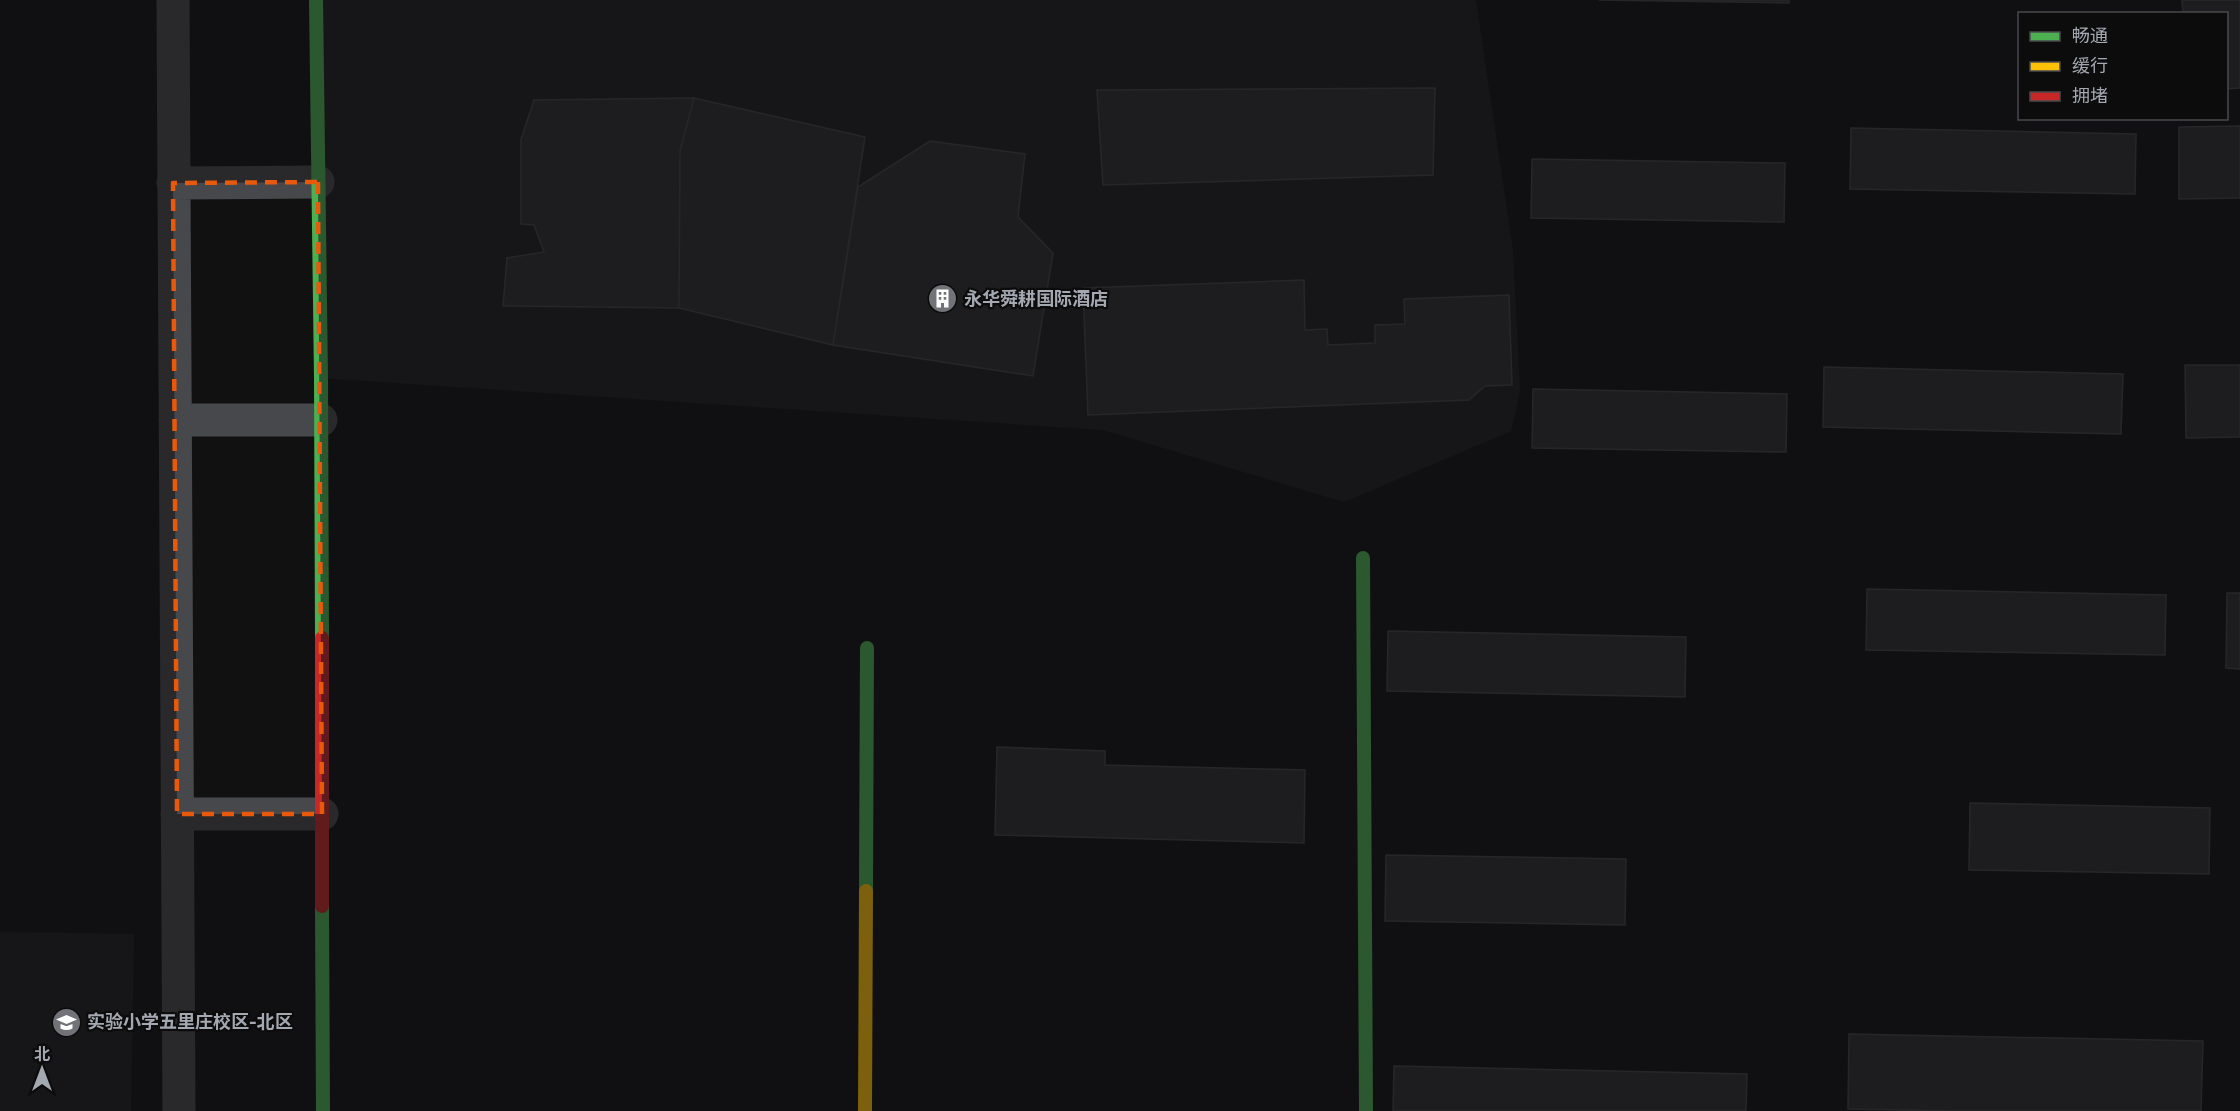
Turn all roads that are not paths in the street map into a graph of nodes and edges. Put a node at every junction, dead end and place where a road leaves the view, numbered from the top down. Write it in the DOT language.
graph roads {
  1 [pos="173,0"];
  2 [pos="316,0"];
  3 [pos="318,182"];
  4 [pos="173,183"];
  5 [pos="174,420"];
  6 [pos="321,420"];
  7 [pos="1363,558"];
  8 [pos="867,648"];
  9 [pos="177,814"];
  10 [pos="322,814"];
  11 [pos="179,1111"];
  12 [pos="323,1111"];
  13 [pos="864,1111"];
  14 [pos="1366,1111"];
  1 -- 4 [label="street"];
  2 -- 3 [label="street"];
  3 -- 4 [label="street"];
  3 -- 6 [label="street"];
  4 -- 5 [label="street"];
  5 -- 6 [label="street"];
  5 -- 9 [label="street"];
  6 -- 10 [label="street"];
  7 -- 14 [label="street"];
  8 -- 13 [label="street"];
  9 -- 10 [label="street"];
  9 -- 11 [label="street"];
  10 -- 12 [label="street"];
}
